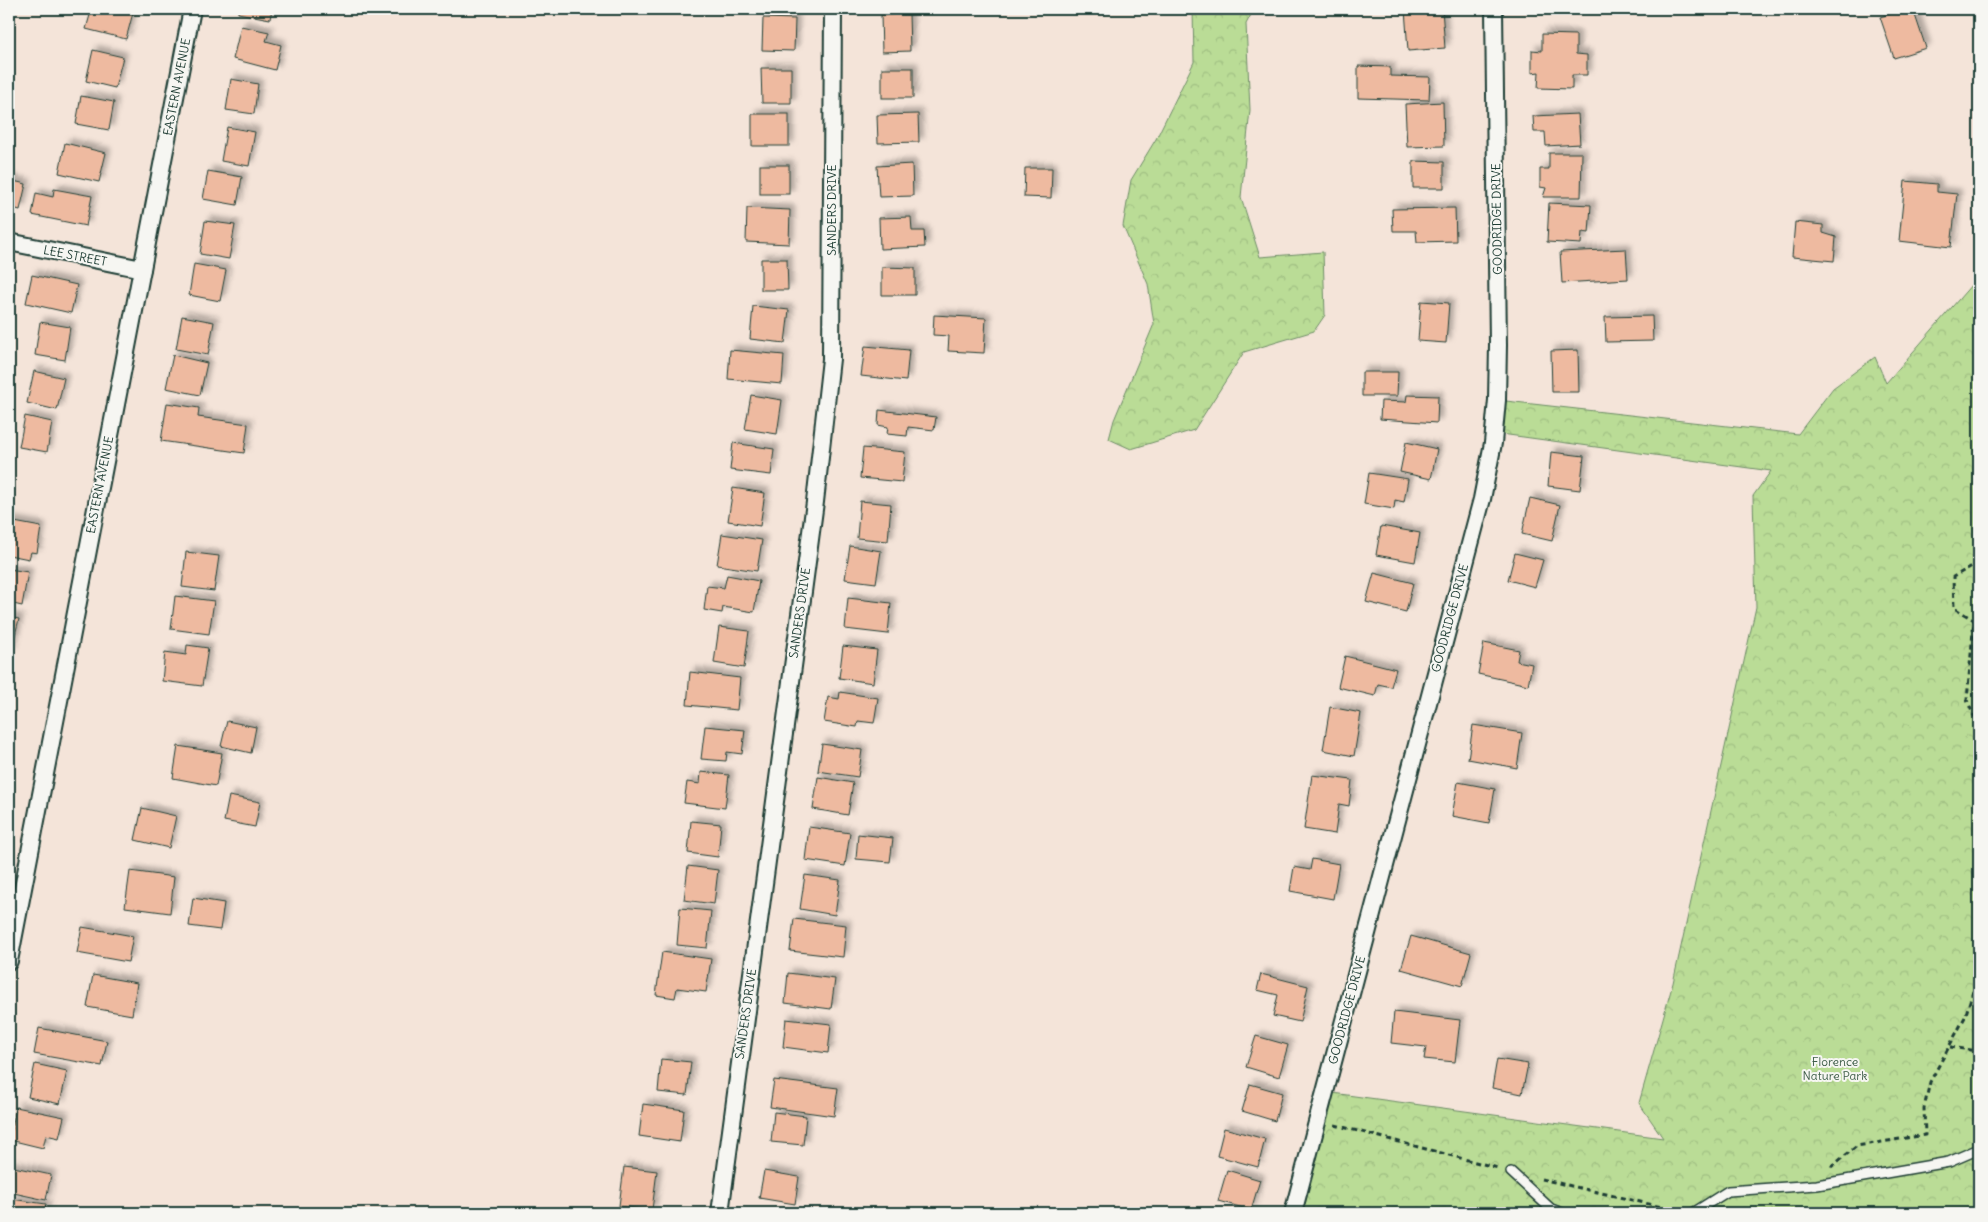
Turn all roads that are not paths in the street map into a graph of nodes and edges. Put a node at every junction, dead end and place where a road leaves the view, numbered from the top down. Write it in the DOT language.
graph roads {
  1 [pos="192,9"];
  2 [pos="833,9"];
  3 [pos="1494,9"];
  4 [pos="9,242"];
  5 [pos="142,269"];
  6 [pos="9,961"];
  7 [pos="1979,1149"];
  8 [pos="1511,1172"];
  9 [pos="720,1213"];
  10 [pos="1293,1213"];
  11 [pos="1562,1213"];
  12 [pos="1693,1213"];
  1 -- 5 [label="street, EASTERN AVENUE"];
  2 -- 9 [label="street, SANDERS DRIVE"];
  3 -- 10 [label="street, GOODRIDGE DRIVE"];
  4 -- 5 [label="street, LEE STREET"];
  5 -- 6 [label="street, EASTERN AVENUE"];
  7 -- 12 [label="lane"];
  8 -- 11 [label="lane"];
}
